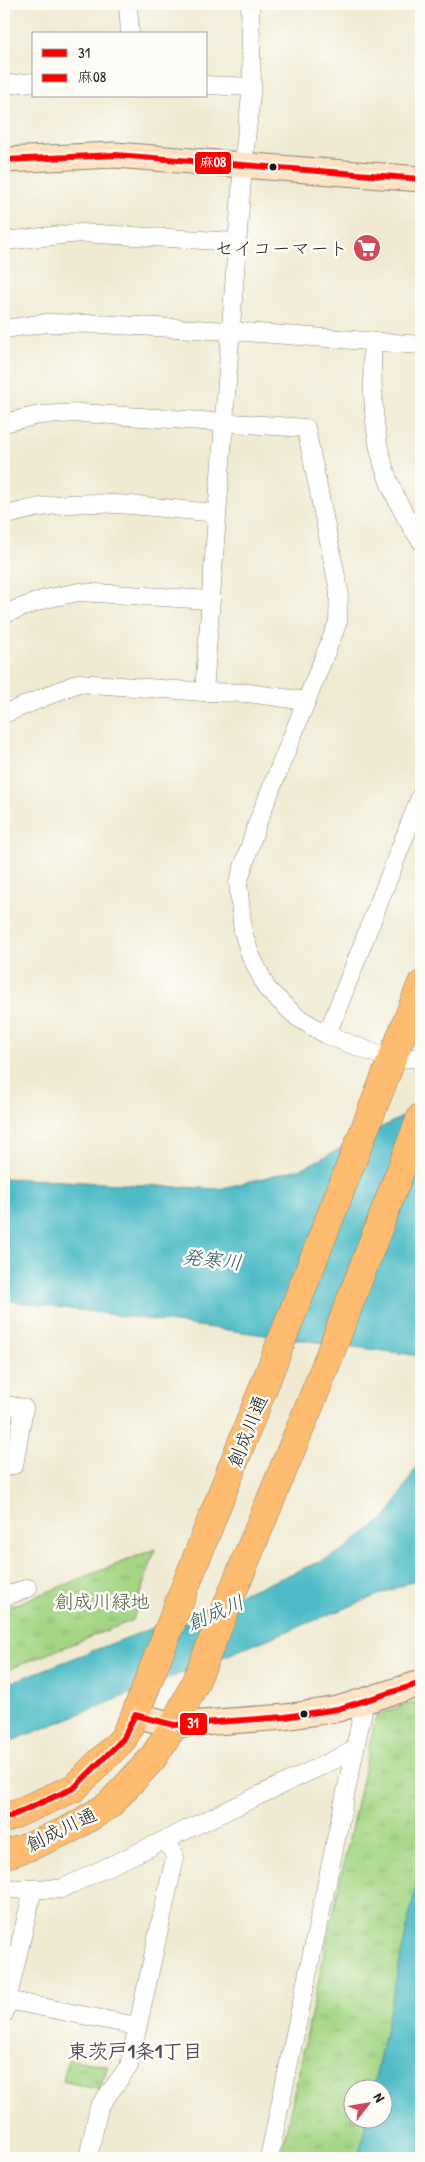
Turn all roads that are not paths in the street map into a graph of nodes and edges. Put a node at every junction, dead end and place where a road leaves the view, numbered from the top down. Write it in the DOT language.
graph roads {
  1 [pos="128,4"];
  2 [pos="250,4"];
  3 [pos="130,32"];
  4 [pos="32,82"];
  5 [pos="208,84"];
  6 [pos="4,85"];
  7 [pos="252,87"];
  8 [pos="4,160"];
  9 [pos="243,165"];
  10 [pos="421,179"];
  11 [pos="4,241"];
  12 [pos="237,242"];
  13 [pos="4,329"];
  14 [pos="231,331"];
  15 [pos="372,342"];
  16 [pos="421,345"];
  17 [pos="224,422"];
  18 [pos="4,423"];
  19 [pos="218,513"];
  20 [pos="4,516"];
  21 [pos="421,541"];
  22 [pos="211,600"];
  23 [pos="4,614"];
  24 [pos="204,692"];
  25 [pos="306,701"];
  26 [pos="4,714"];
  27 [pos="421,794"];
  28 [pos="421,985"];
  29 [pos="327,1035"];
  30 [pos="421,1057"];
  31 [pos="392,1060"];
  32 [pos="421,1117"];
  33 [pos="4,1405"];
  34 [pos="4,1468"];
  35 [pos="28,1588"];
  36 [pos="4,1597"];
  37 [pos="412,1686"];
  38 [pos="365,1701"];
  39 [pos="140,1704"];
  40 [pos="174,1725"];
  41 [pos="355,1750"];
  42 [pos="4,1819"];
  43 [pos="167,1839"];
  44 [pos="4,1855"];
  45 [pos="4,1889"];
  46 [pos="33,1889"];
  47 [pos="5,2007"];
  48 [pos="137,2026"];
  49 [pos="88,2158"];
  50 [pos="269,2158"];
  1 -- 3 [label="street"];
  2 -- 7 [label="street"];
  4 -- 6 [label="street"];
  5 -- 7 [label="street"];
  7 -- 9 [label="street"];
  8 -- 9 [label="street"];
  9 -- 10 [label="street"];
  9 -- 12 [label="street"];
  11 -- 12 [label="street"];
  12 -- 14 [label="street"];
  13 -- 14 [label="street"];
  14 -- 15 [label="street"];
  14 -- 17 [label="street"];
  15 -- 16 [label="street"];
  15 -- 21 [label="street"];
  17 -- 18 [label="street"];
  17 -- 19 [label="street"];
  17 -- 25 [label="street"];
  19 -- 20 [label="street"];
  19 -- 22 [label="street"];
  22 -- 23 [label="street"];
  22 -- 24 [label="street"];
  24 -- 25 [label="street"];
  24 -- 26 [label="street"];
  25 -- 29 [label="street"];
  27 -- 29 [label="street"];
  28 -- 31 [label="highway, 創成川通"];
  29 -- 31 [label="street"];
  30 -- 31 [label="street"];
  31 -- 39 [label="highway, 創成川通"];
  32 -- 40 [label="highway, 創成川通"];
  33 -- 34 [label="street"];
  35 -- 36 [label="street"];
  37 -- 38 [label="street"];
  38 -- 40 [label="street"];
  38 -- 41 [label="street"];
  39 -- 40 [label="street"];
  39 -- 42 [label="highway, 創成川通"];
  40 -- 44 [label="highway, 創成川通"];
  41 -- 43 [label="street"];
  41 -- 50 [label="street"];
  43 -- 46 [label="street"];
  43 -- 48 [label="street"];
  45 -- 46 [label="street"];
  46 -- 47 [label="street"];
  47 -- 48 [label="street"];
  48 -- 49 [label="street"];
}
